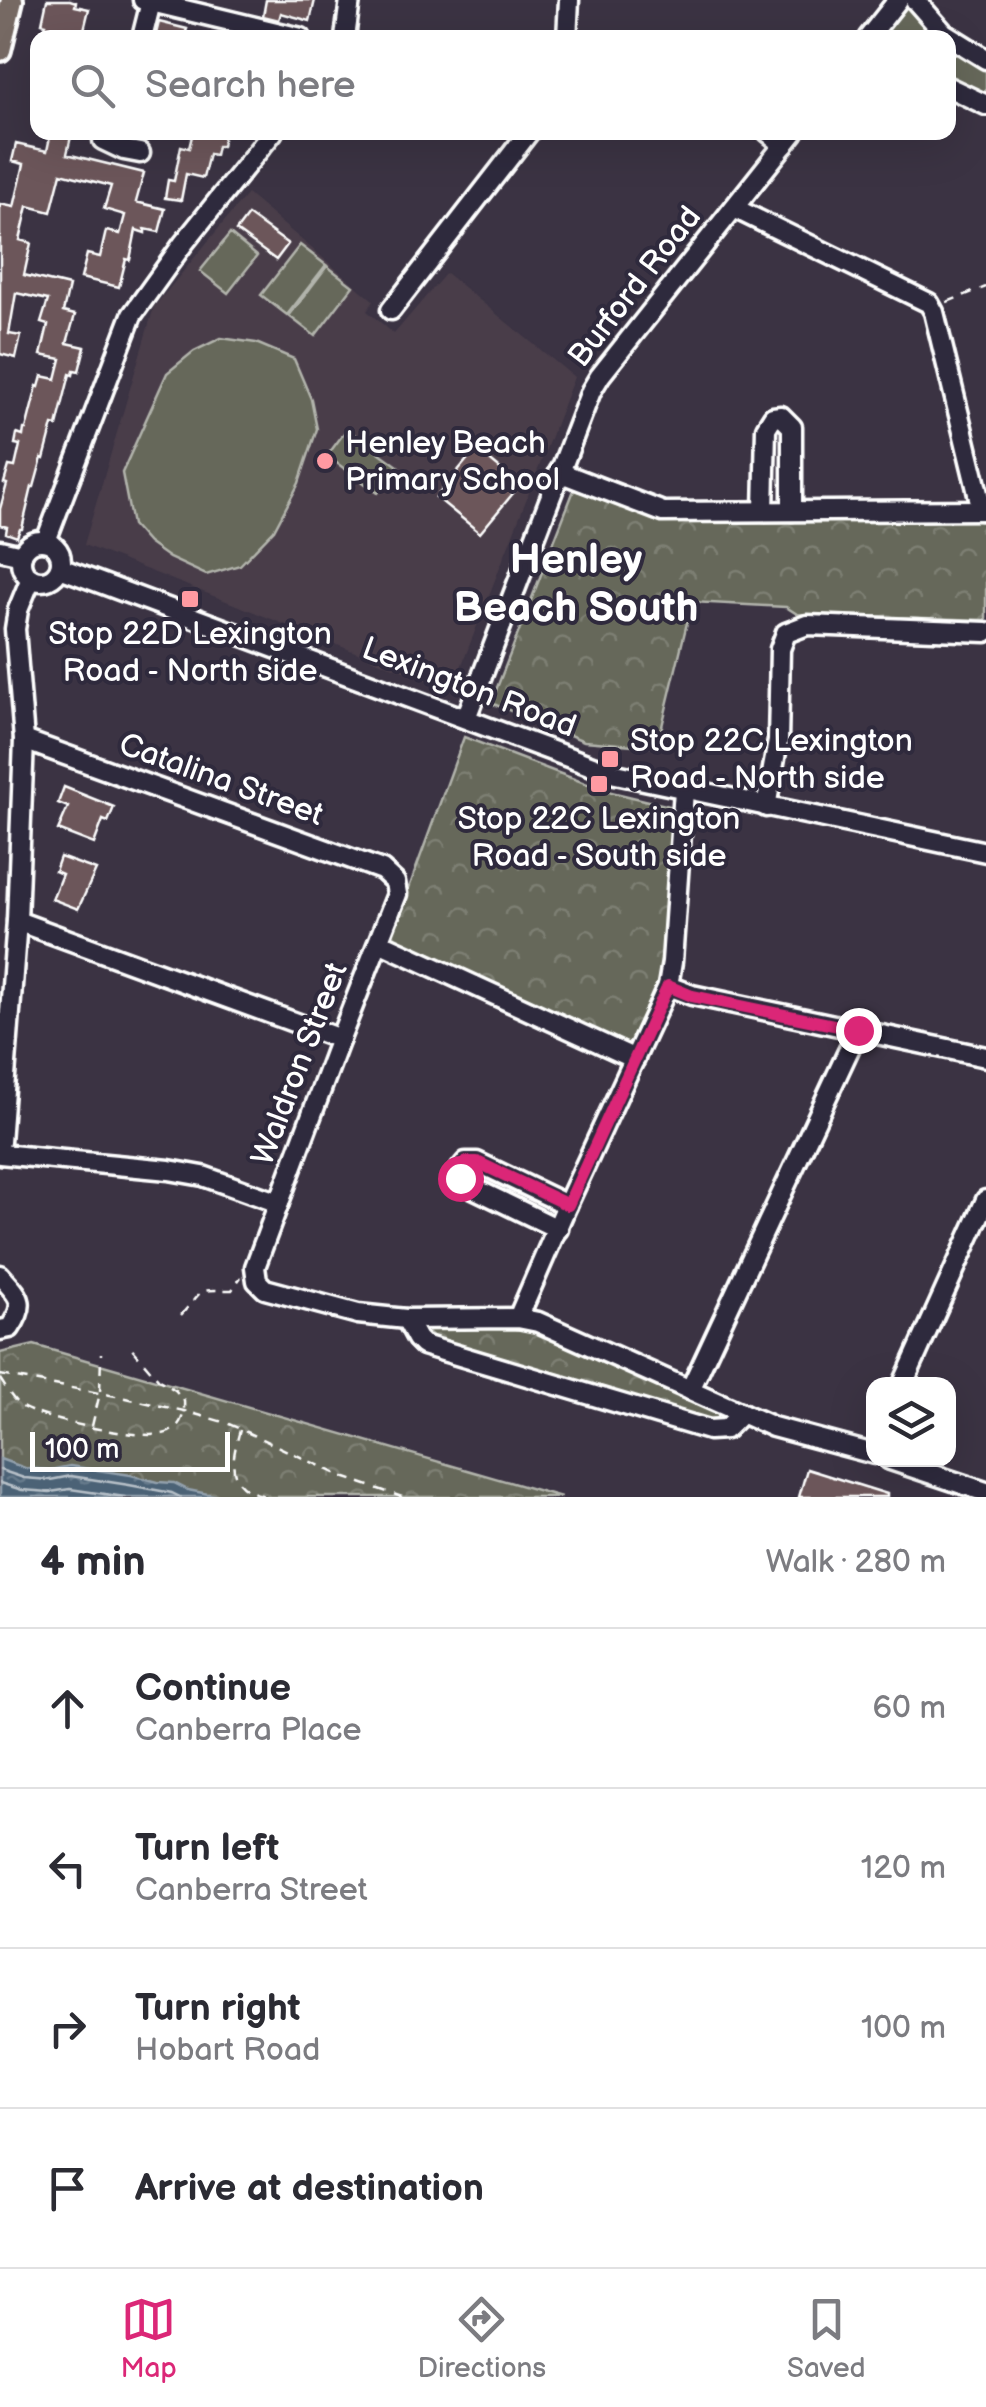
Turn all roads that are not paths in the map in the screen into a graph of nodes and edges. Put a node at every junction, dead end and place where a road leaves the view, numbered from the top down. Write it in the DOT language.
graph roads {
  1 [pos="12,0"];
  2 [pos="350,0"];
  3 [pos="569,0"];
  4 [pos="898,0"];
  5 [pos="914,0"];
  6 [pos="147,1"];
  7 [pos="143,30"];
  8 [pos="268,30"];
  9 [pos="346,30"];
  10 [pos="567,30"];
  11 [pos="874,30"];
  12 [pos="941,30"];
  13 [pos="956,40"];
  14 [pos="0,50"];
  15 [pos="986,59"];
  16 [pos="956,91"];
  17 [pos="986,105"];
  18 [pos="103,140"];
  19 [pos="267,140"];
  20 [pos="523,140"];
  21 [pos="788,140"];
  22 [pos="140,154"];
  23 [pos="734,208"];
  24 [pos="391,310"];
  25 [pos="559,472"];
  26 [pos="984,510"];
  27 [pos="764,511"];
  28 [pos="792,511"];
  29 [pos="46,541"];
  30 [pos="0,550"];
  31 [pos="22,555"];
  32 [pos="60,568"];
  33 [pos="31,578"];
  34 [pos="986,632"];
  35 [pos="466,718"];
  36 [pos="24,740"];
  37 [pos="684,790"];
  38 [pos="766,806"];
  39 [pos="986,852"];
  40 [pos="395,882"];
  41 [pos="9,884"];
  42 [pos="17,921"];
  43 [pos="378,942"];
  44 [pos="668,986"];
  45 [pos="858,1030"];
  46 [pos="340,1040"];
  47 [pos="986,1057"];
  48 [pos="635,1059"];
  49 [pos="0,1142"];
  50 [pos="0,1154"];
  51 [pos="986,1200"];
  52 [pos="278,1203"];
  53 [pos="568,1205"];
  54 [pos="558,1230"];
  55 [pos="0,1275"];
  56 [pos="518,1318"];
  57 [pos="406,1319"];
  58 [pos="0,1330"];
  59 [pos="906,1377"];
  60 [pos="690,1390"];
  61 [pos="742,1413"];
  62 [pos="866,1451"];
  63 [pos="914,1467"];
  64 [pos="986,1492"];
  1 -- 14 [label="main road"];
  2 -- 9 [label="street"];
  3 -- 10 [label="street"];
  4 -- 11 [label="street"];
  5 -- 12 [label="street"];
  6 -- 7 [label="street"];
  6 -- 8 [label="street"];
  13 -- 15 [label="street"];
  16 -- 17 [label="street"];
  18 -- 22 [label="street"];
  19 -- 29 [label="street"];
  20 -- 24 [label="street"];
  21 -- 23 [label="street, Burford Road"];
  23 -- 25 [label="street, Burford Road"];
  23 -- 26 [label="street"];
  25 -- 27 [label="street"];
  25 -- 35 [label="street, Burford Road"];
  26 -- 28 [label="street"];
  27 -- 28 [label="street"];
  27 -- 28 [label="street"];
  29 -- 31 [label="street"];
  29 -- 32 [label="street"];
  30 -- 31 [label="street"];
  31 -- 33 [label="street"];
  32 -- 33 [label="street"];
  32 -- 35 [label="street, Lexington Road"];
  33 -- 36 [label="street"];
  34 -- 38 [label="street"];
  35 -- 37 [label="street, Lexington Road"];
  36 -- 40 [label="street, Catalina Street"];
  36 -- 41 [label="street"];
  37 -- 38 [label="street, Lexington Road"];
  37 -- 44 [label="street"];
  38 -- 39 [label="street, Lexington Road"];
  40 -- 43 [label="street, Waldron Street"];
  41 -- 42 [label="street"];
  42 -- 46 [label="street"];
  42 -- 49 [label="street"];
  43 -- 46 [label="street, Waldron Street"];
  43 -- 48 [label="street"];
  44 -- 45 [label="street"];
  44 -- 48 [label="street"];
  45 -- 47 [label="street"];
  45 -- 60 [label="street"];
  46 -- 52 [label="street, Waldron Street"];
  48 -- 53 [label="street"];
  50 -- 52 [label="street"];
  51 -- 59 [label="street"];
  52 -- 57 [label="street, Waldron Street"];
  53 -- 54 [label="street"];
  53 -- 54 [label="street"];
  54 -- 56 [label="street"];
  55 -- 58 [label="street"];
  56 -- 57 [label="street"];
  56 -- 60 [label="street"];
  57 -- 61 [label="street"];
  60 -- 61 [label="street"];
  61 -- 62 [label="street"];
  63 -- 64 [label="street"];
}
